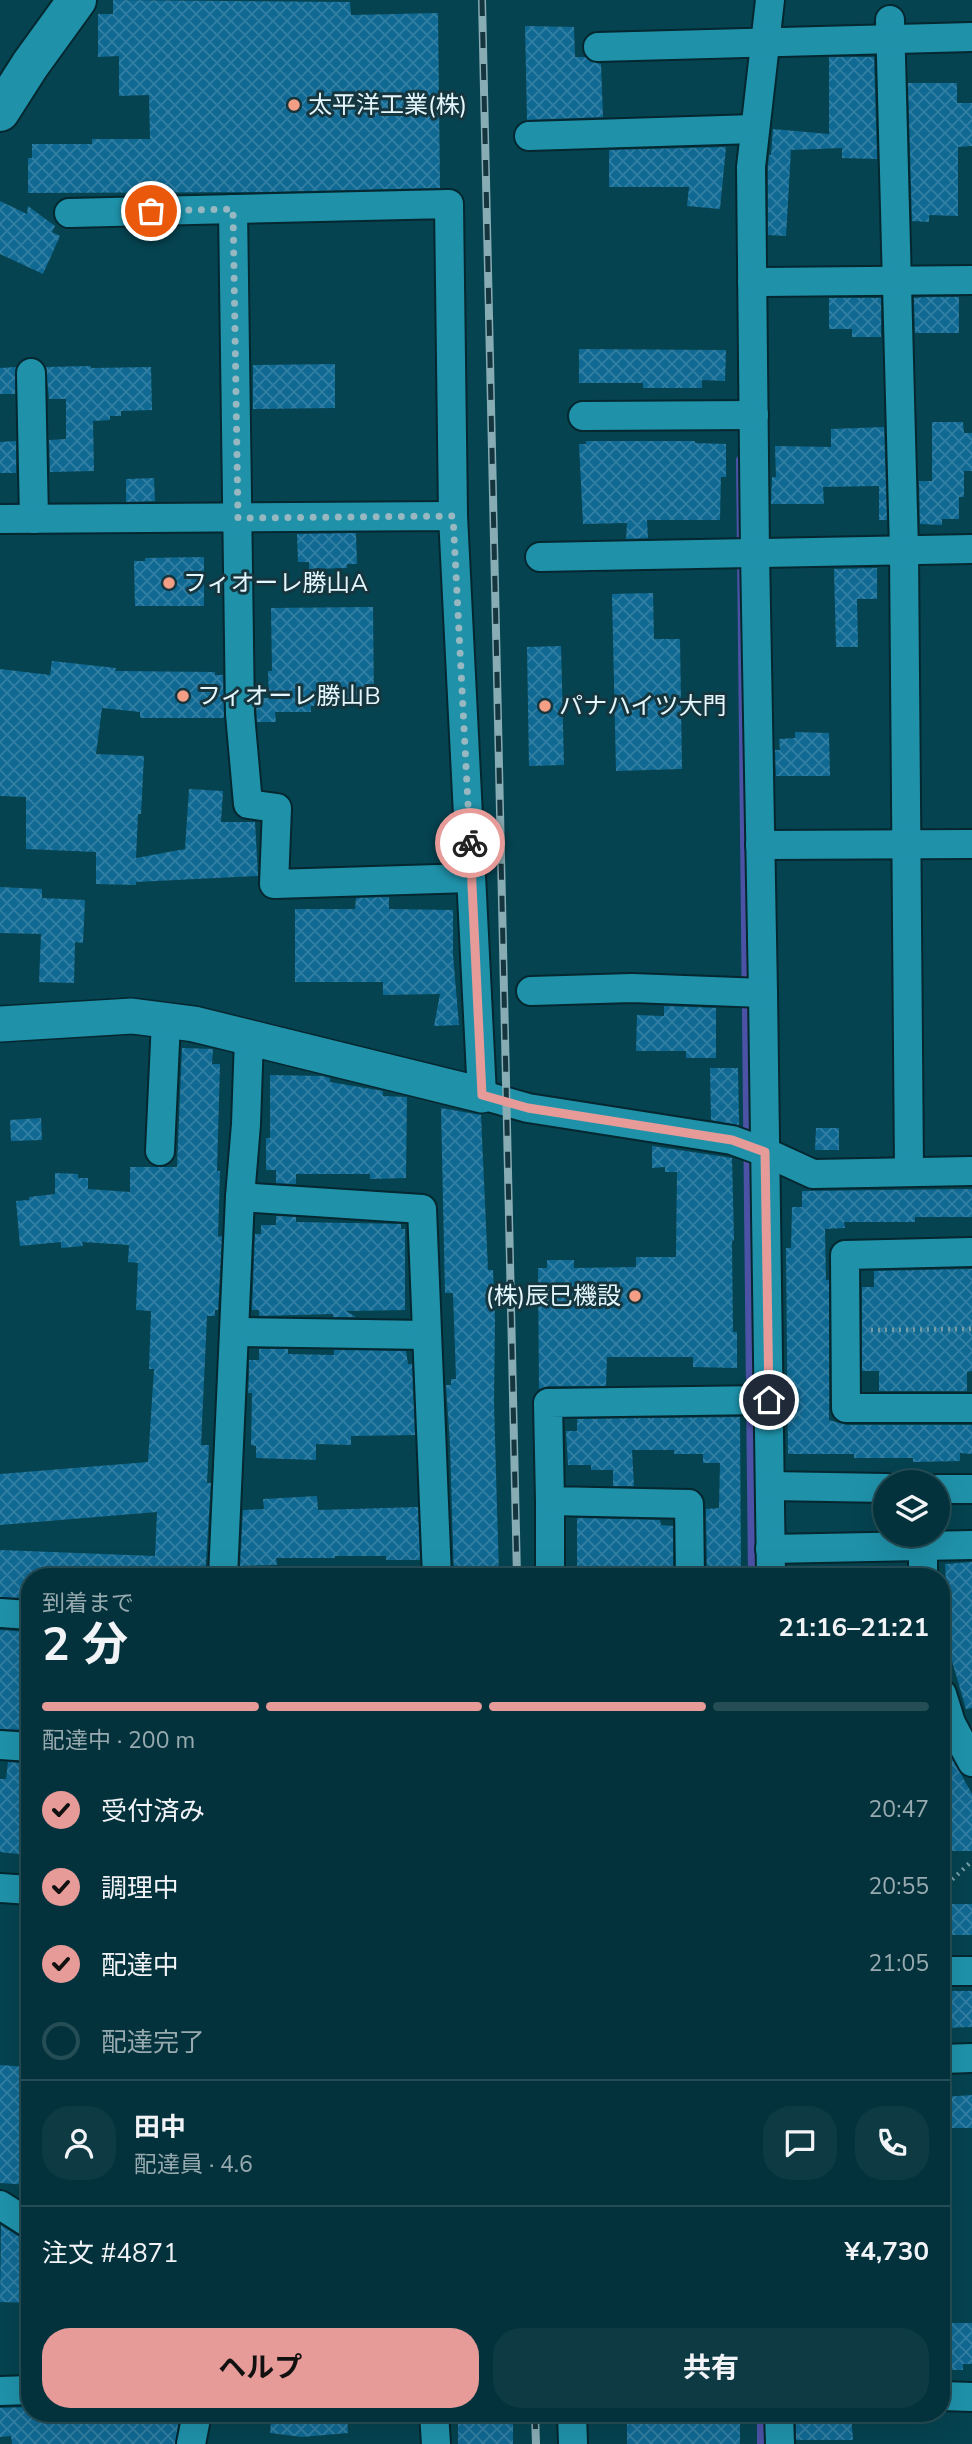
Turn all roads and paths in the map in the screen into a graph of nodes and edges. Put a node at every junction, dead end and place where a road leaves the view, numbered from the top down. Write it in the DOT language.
graph roads {
  1 [pos="77,0"];
  2 [pos="769,0"];
  3 [pos="891,29"];
  4 [pos="972,37"];
  5 [pos="756,42"];
  6 [pos="598,47"];
  7 [pos="0,112"];
  8 [pos="747,129"];
  9 [pos="529,136"];
  10 [pos="233,209"];
  11 [pos="68,213"];
  12 [pos="972,280"];
  13 [pos="752,282"];
  14 [pos="897,282"];
  15 [pos="31,373"];
  16 [pos="754,415"];
  17 [pos="583,416"];
  18 [pos="453,516"];
  19 [pos="238,518"];
  20 [pos="0,519"];
  21 [pos="34,519"];
  22 [pos="972,549"];
  23 [pos="904,550"];
  24 [pos="745,554"];
  25 [pos="540,557"];
  26 [pos="906,844"];
  27 [pos="972,844"];
  28 [pos="760,845"];
  29 [pos="471,878"];
  30 [pos="531,991"];
  31 [pos="751,992"];
  32 [pos="166,1021"];
  33 [pos="0,1024"];
  34 [pos="249,1038"];
  35 [pos="482,1095"];
  36 [pos="753,1148"];
  37 [pos="160,1152"];
  38 [pos="972,1171"];
  39 [pos="909,1172"];
  40 [pos="240,1198"];
  41 [pos="972,1252"];
  42 [pos="972,1329"];
  43 [pos="845,1330"];
  44 [pos="234,1332"];
  45 [pos="427,1335"];
  46 [pos="756,1401"];
  47 [pos="972,1408"];
  48 [pos="769,1486"];
  49 [pos="873,1488"];
  50 [pos="950,1489"];
  51 [pos="972,1489"];
  52 [pos="550,1502"];
  53 [pos="950,1545"];
  54 [pos="972,1545"];
  55 [pos="914,1547"];
  56 [pos="923,1547"];
  57 [pos="770,1563"];
  58 [pos="223,1568"];
  59 [pos="437,1568"];
  60 [pos="550,1568"];
  61 [pos="690,1568"];
  62 [pos="923,1568"];
  63 [pos="0,1613"];
  64 [pos="21,1614"];
  65 [pos="950,1720"];
  66 [pos="0,1745"];
  67 [pos="21,1746"];
  68 [pos="972,1762"];
  69 [pos="972,1861"];
  70 [pos="950,1882"];
  71 [pos="0,1888"];
  72 [pos="21,1889"];
  73 [pos="950,1971"];
  74 [pos="972,1971"];
  75 [pos="972,2058"];
  76 [pos="950,2059"];
  77 [pos="0,2205"];
  78 [pos="21,2218"];
  79 [pos="21,2390"];
  80 [pos="0,2391"];
  81 [pos="950,2396"];
  82 [pos="972,2397"];
  83 [pos="194,2422"];
  84 [pos="435,2422"];
  85 [pos="572,2422"];
  86 [pos="779,2422"];
  87 [pos="191,2444"];
  88 [pos="436,2444"];
  89 [pos="573,2444"];
  90 [pos="780,2444"];
  1 -- 7 [label="main road"];
  2 -- 5 [label="street"];
  3 -- 4 [label="street"];
  3 -- 5 [label="street"];
  3 -- 14 [label="street"];
  5 -- 6 [label="street"];
  5 -- 8 [label="street"];
  8 -- 9 [label="street"];
  8 -- 13 [label="street"];
  10 -- 11 [label="street"];
  10 -- 18 [label="street"];
  10 -- 19 [label="street"];
  12 -- 14 [label="street"];
  13 -- 14 [label="street"];
  13 -- 16 [label="street"];
  14 -- 23 [label="street"];
  15 -- 21 [label="street"];
  16 -- 17 [label="street"];
  16 -- 24 [label="street"];
  18 -- 19 [label="street"];
  18 -- 29 [label="street"];
  19 -- 21 [label="street"];
  19 -- 29 [label="street"];
  20 -- 21 [label="street"];
  22 -- 23 [label="street"];
  23 -- 24 [label="street"];
  23 -- 26 [label="street"];
  24 -- 25 [label="street"];
  24 -- 28 [label="street"];
  26 -- 27 [label="street"];
  26 -- 28 [label="street"];
  26 -- 39 [label="street"];
  28 -- 31 [label="street"];
  29 -- 35 [label="street"];
  30 -- 31 [label="street"];
  31 -- 36 [label="street"];
  32 -- 33 [label="street"];
  32 -- 34 [label="street"];
  32 -- 37 [label="street"];
  34 -- 35 [label="street"];
  34 -- 40 [label="street"];
  35 -- 36 [label="street"];
  36 -- 39 [label="street"];
  36 -- 46 [label="street"];
  38 -- 39 [label="street"];
  40 -- 44 [label="street"];
  40 -- 45 [label="street"];
  41 -- 43 [label="street"];
  42 -- 43 [label="path"];
  43 -- 47 [label="street"];
  44 -- 45 [label="street"];
  44 -- 58 [label="street"];
  45 -- 59 [label="street"];
  46 -- 48 [label="street"];
  46 -- 52 [label="street"];
  48 -- 49 [label="street"];
  48 -- 57 [label="street"];
  50 -- 51 [label="street"];
  52 -- 60 [label="street"];
  52 -- 61 [label="street"];
  53 -- 54 [label="street"];
  55 -- 57 [label="street"];
  56 -- 62 [label="street"];
  63 -- 64 [label="street"];
  65 -- 68 [label="street"];
  66 -- 67 [label="street"];
  69 -- 70 [label="path"];
  71 -- 72 [label="street"];
  73 -- 74 [label="street"];
  75 -- 76 [label="street"];
  77 -- 78 [label="street"];
  79 -- 80 [label="street"];
  81 -- 82 [label="street"];
  83 -- 87 [label="street"];
  84 -- 88 [label="street"];
  85 -- 89 [label="street"];
  86 -- 90 [label="street"];
}
